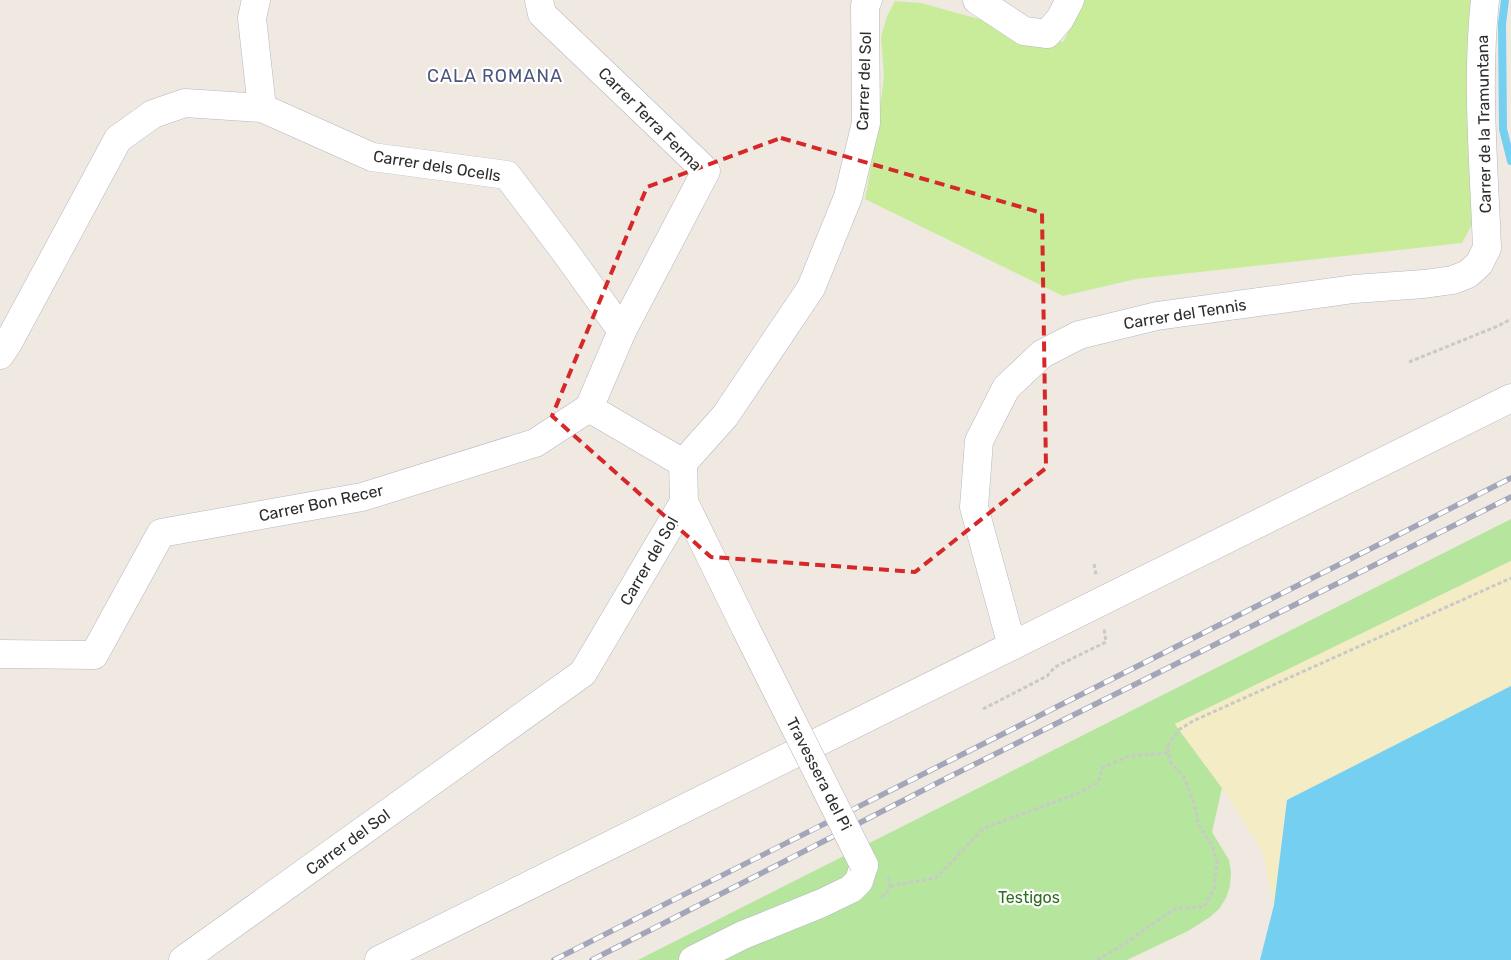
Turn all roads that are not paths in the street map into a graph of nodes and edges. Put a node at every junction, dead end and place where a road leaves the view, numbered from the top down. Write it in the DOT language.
graph roads {
  1 [pos="256,0"];
  2 [pos="539,0"];
  3 [pos="868,0"];
  4 [pos="977,0"];
  5 [pos="1070,0"];
  6 [pos="1485,0"];
  7 [pos="262,108"];
  8 [pos="1487,248"];
  9 [pos="622,331"];
  10 [pos="0,355"];
  11 [pos="1511,398"];
  12 [pos="589,408"];
  13 [pos="683,463"];
  14 [pos="684,502"];
  15 [pos="1012,646"];
  16 [pos="0,654"];
  17 [pos="183,960"];
  18 [pos="379,960"];
  19 [pos="693,960"];
  1 -- 7 [label="street"];
  2 -- 9 [label="street, Carrer Terra Ferma"];
  3 -- 13 [label="street, Carrer del Sol"];
  4 -- 5 [label="street"];
  6 -- 8 [label="street, Carrer de la Tramuntana"];
  7 -- 9 [label="street, Carrer dels Ocells"];
  7 -- 10 [label="street, Carrer dels Ocells"];
  8 -- 15 [label="street, Carrer del Tennis"];
  9 -- 12 [label="street"];
  11 -- 15 [label="street"];
  12 -- 13 [label="street"];
  12 -- 16 [label="street, Carrer Bon Recer"];
  13 -- 14 [label="street, Carrer del Sol"];
  14 -- 17 [label="street, Carrer del Sol"];
  14 -- 19 [label="street, Travessera del Pi, bridge"];
  15 -- 18 [label="street"];
}
